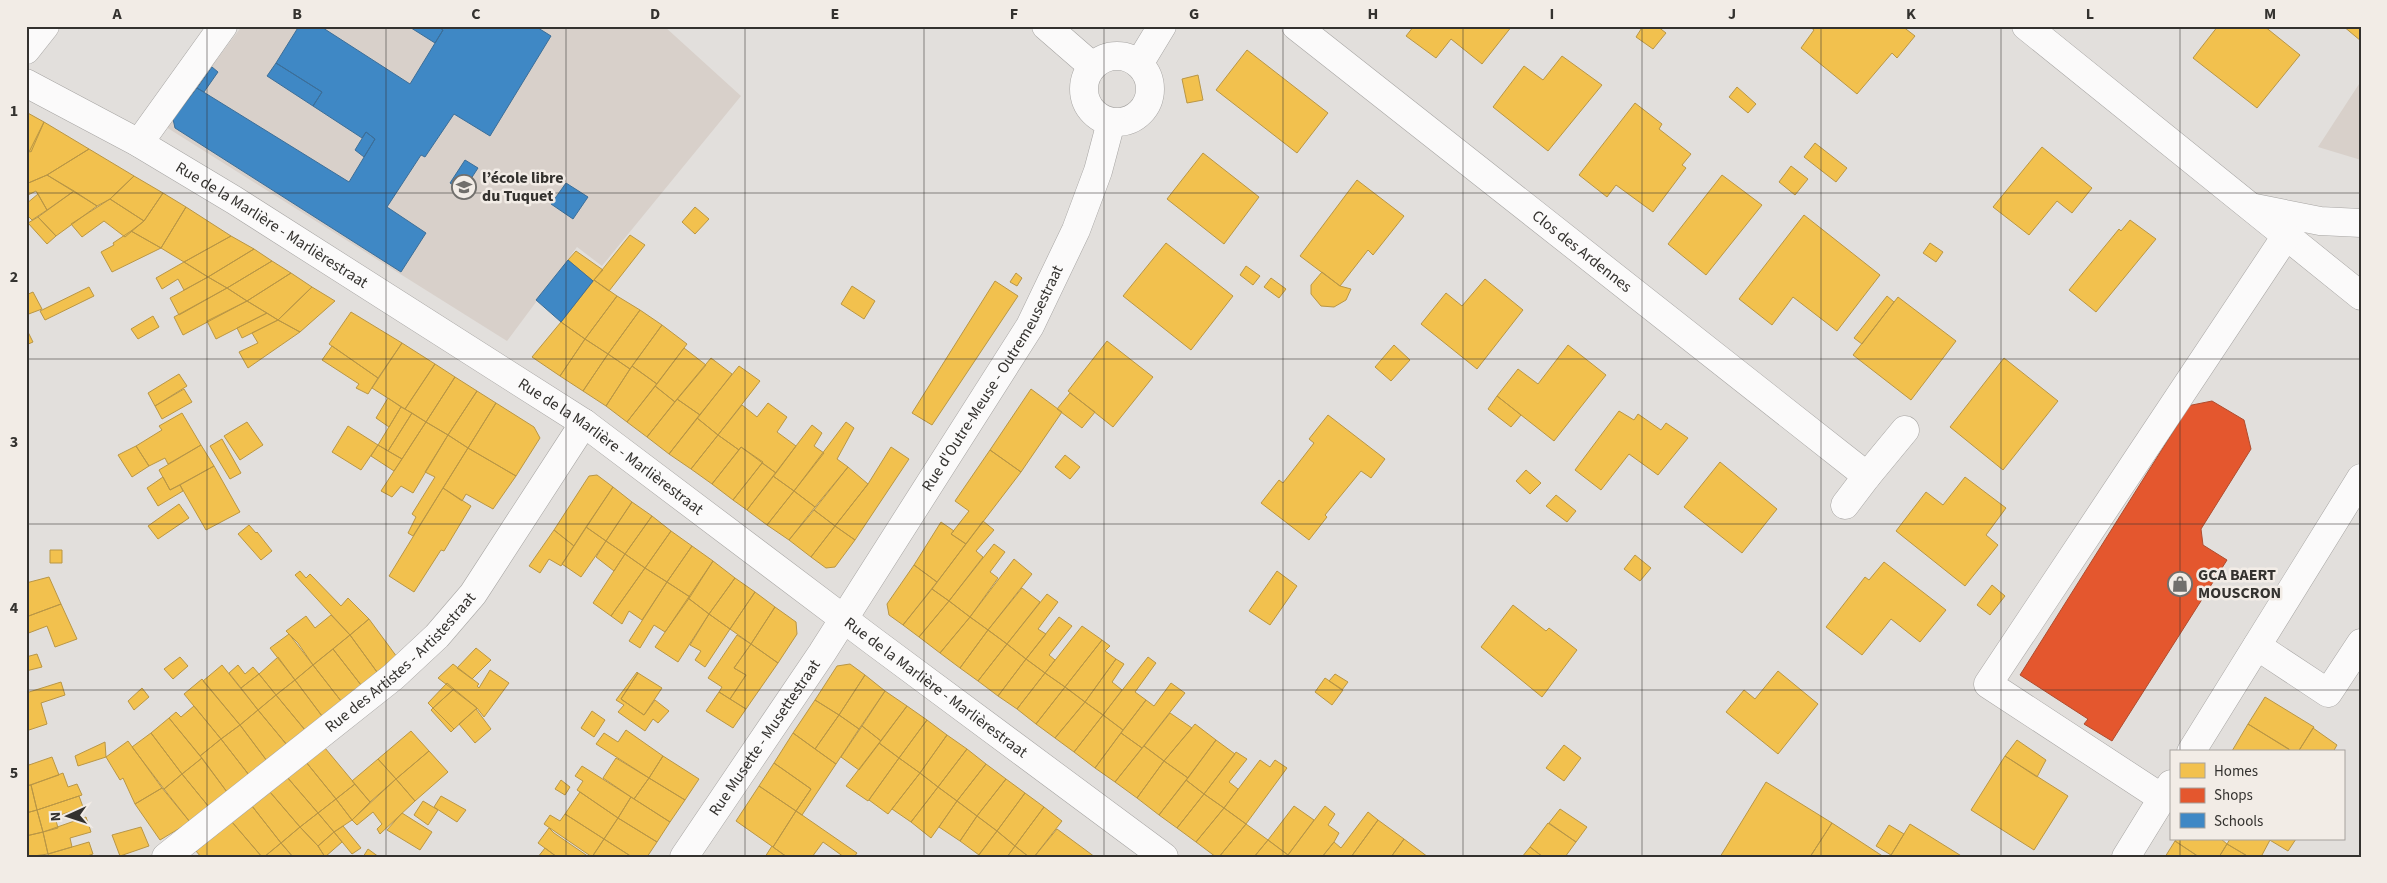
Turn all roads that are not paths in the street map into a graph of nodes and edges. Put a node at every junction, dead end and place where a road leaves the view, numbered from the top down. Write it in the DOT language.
graph roads {
  1 [pos="45,26"];
  2 [pos="223,26"];
  3 [pos="1046,26"];
  4 [pos="1162,26"];
  5 [pos="1296,26"];
  6 [pos="2026,26"];
  7 [pos="26,50"];
  8 [pos="1139,64"];
  9 [pos="1092,66"];
  10 [pos="26,83"];
  11 [pos="1111,122"];
  12 [pos="139,143"];
  13 [pos="2251,208"];
  14 [pos="2361,223"];
  15 [pos="2286,236"];
  16 [pos="2361,296"];
  17 [pos="584,423"];
  18 [pos="1905,430"];
  19 [pos="1867,476"];
  20 [pos="2361,478"];
  21 [pos="1845,505"];
  22 [pos="844,619"];
  23 [pos="2361,643"];
  24 [pos="2257,646"];
  25 [pos="2192,750"];
  26 [pos="2166,791"];
  27 [pos="166,857"];
  28 [pos="684,857"];
  29 [pos="1164,857"];
  30 [pos="2126,857"];
  1 -- 7 [label="street"];
  2 -- 12 [label="street"];
  3 -- 9 [label="street"];
  4 -- 8 [label="street"];
  5 -- 19 [label="street, Clos des Ardennes"];
  6 -- 13 [label="street"];
  8 -- 9 [label="street"];
  8 -- 11 [label="street"];
  9 -- 11 [label="street"];
  10 -- 12 [label="street, Rue de la Marlière - Marlièrestraat"];
  11 -- 22 [label="street, Rue d'Outre-Meuse - Outremeusestraat"];
  12 -- 17 [label="street, Rue de la Marlière - Marlièrestraat"];
  13 -- 14 [label="street"];
  13 -- 15 [label="street"];
  15 -- 16 [label="street"];
  15 -- 26 [label="street"];
  17 -- 22 [label="street, Rue de la Marlière - Marlièrestraat"];
  17 -- 27 [label="street, Rue des Artistes - Artistestraat"];
  18 -- 19 [label="street"];
  19 -- 21 [label="street"];
  20 -- 24 [label="street"];
  22 -- 28 [label="street, Rue Musette - Musettestraat"];
  22 -- 29 [label="street, Rue de la Marlière - Marlièrestraat"];
  23 -- 24 [label="street"];
  24 -- 25 [label="street"];
  26 -- 30 [label="street"];
}
